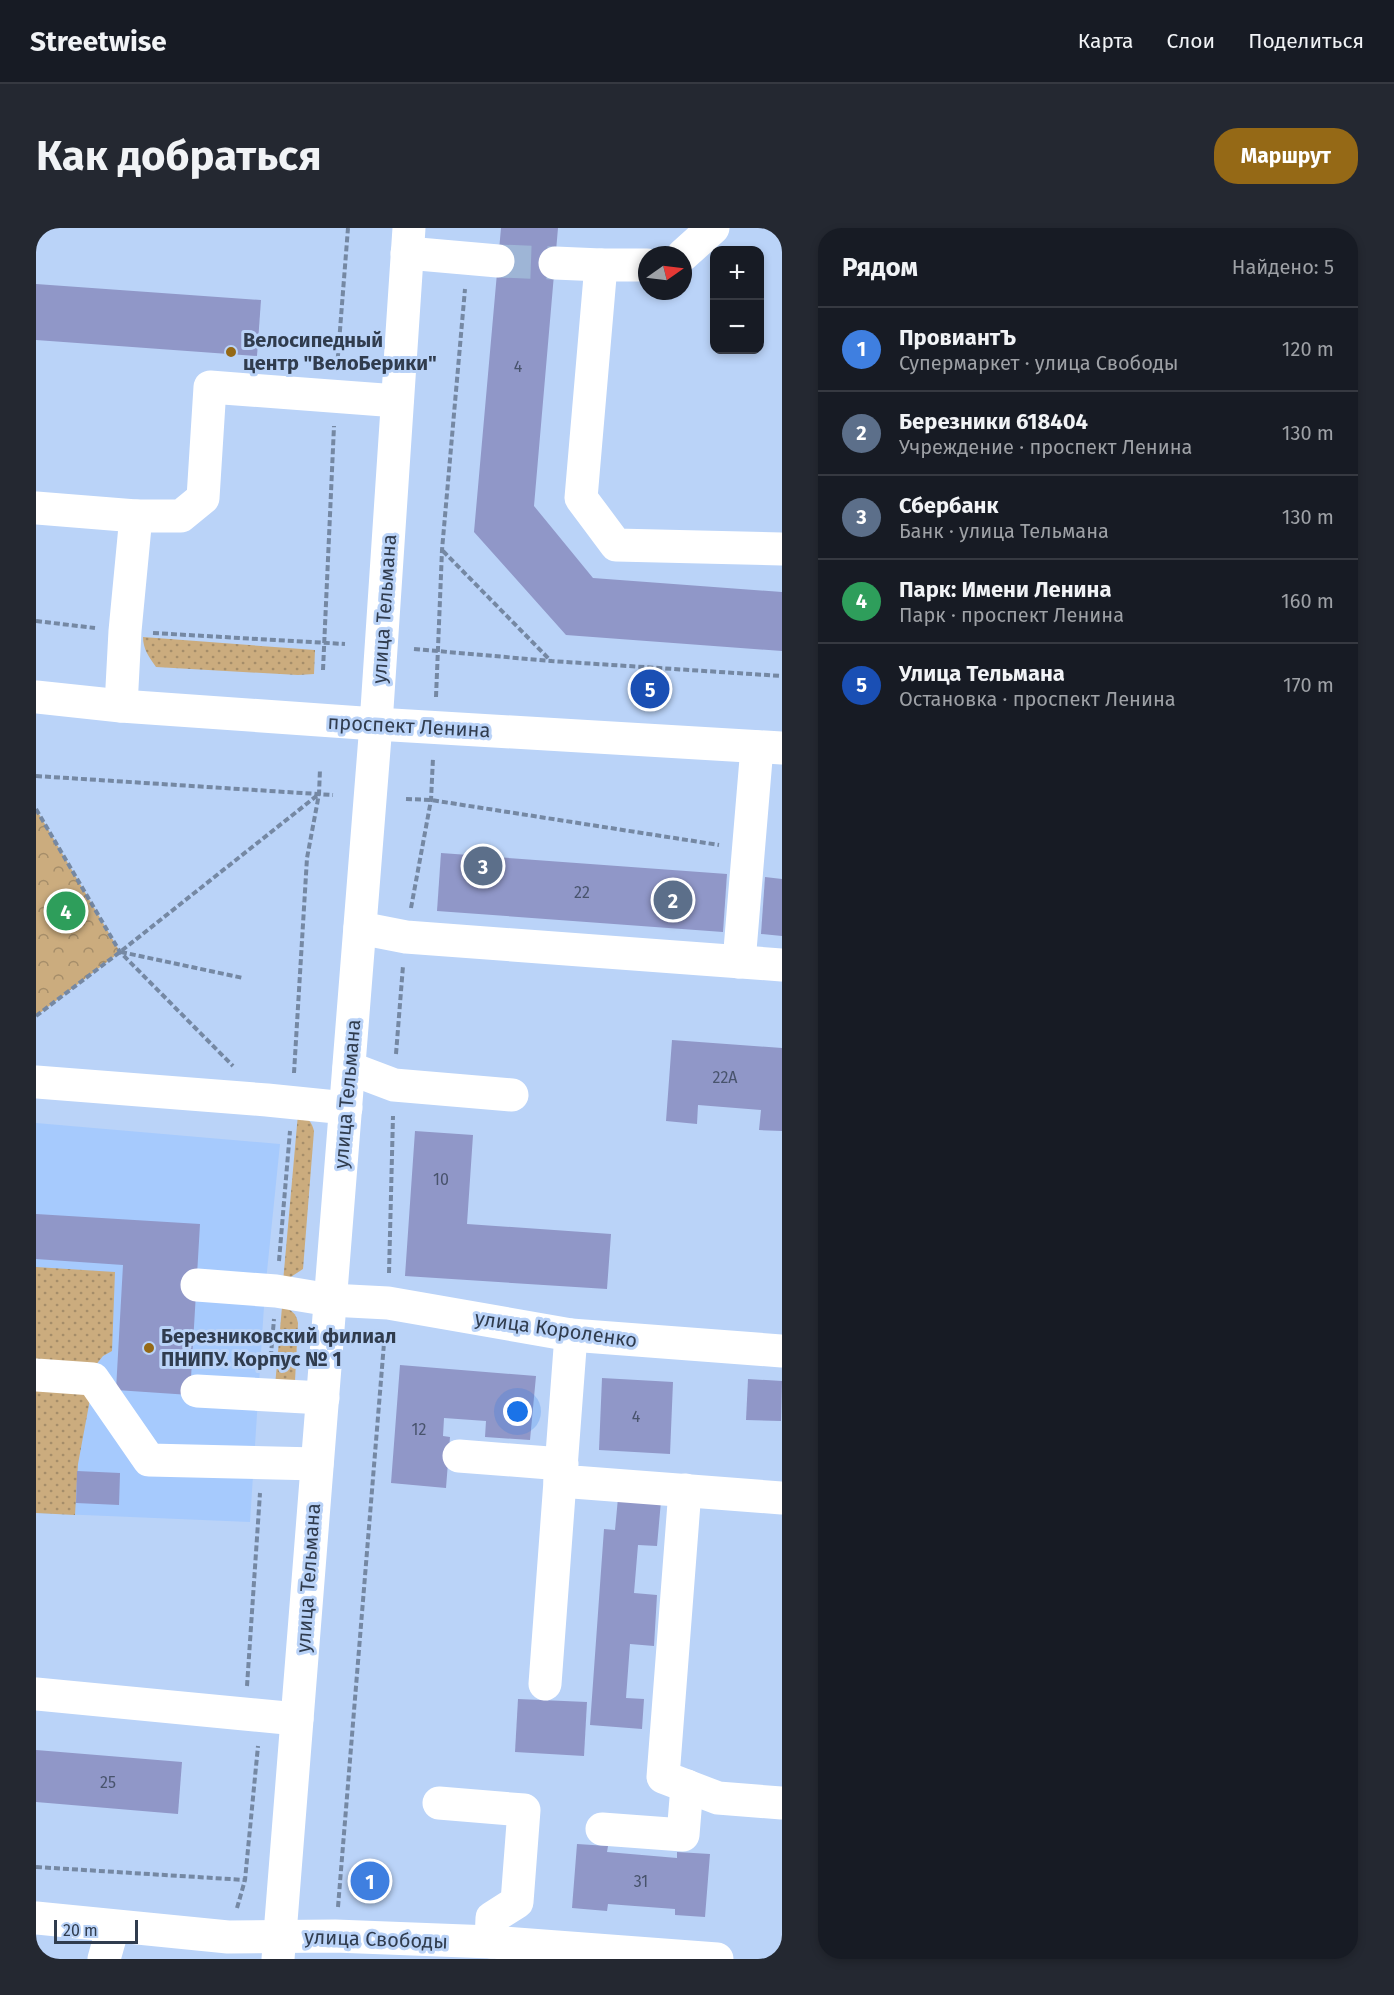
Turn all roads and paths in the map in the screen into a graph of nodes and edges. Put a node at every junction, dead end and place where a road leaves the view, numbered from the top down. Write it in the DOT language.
graph roads {
  1 [pos="348,228"];
  2 [pos="713,228"];
  3 [pos="408,241"];
  4 [pos="692,247"];
  5 [pos="498,261"];
  6 [pos="555,263"];
  7 [pos="601,265"];
  8 [pos="638,265"];
  9 [pos="335,396"];
  10 [pos="398,401"];
  11 [pos="36,508"];
  12 [pos="136,516"];
  13 [pos="782,549"];
  14 [pos="442,550"];
  15 [pos="36,621"];
  16 [pos="125,631"];
  17 [pos="324,643"];
  18 [pos="345,644"];
  19 [pos="414,649"];
  20 [pos="551,661"];
  21 [pos="323,670"];
  22 [pos="782,676"];
  23 [pos="36,697"];
  24 [pos="121,706"];
  25 [pos="376,724"];
  26 [pos="770,748"];
  27 [pos="36,776"];
  28 [pos="319,794"];
  29 [pos="333,795"];
  30 [pos="405,799"];
  31 [pos="36,809"];
  32 [pos="748,850"];
  33 [pos="360,928"];
  34 [pos="120,952"];
  35 [pos="739,962"];
  36 [pos="782,965"];
  37 [pos="243,978"];
  38 [pos="36,1016"];
  39 [pos="234,1067"];
  40 [pos="349,1068"];
  41 [pos="36,1082"];
  42 [pos="512,1095"];
  43 [pos="346,1108"];
  44 [pos="197,1285"];
  45 [pos="330,1300"];
  46 [pos="571,1335"];
  47 [pos="782,1351"];
  48 [pos="36,1375"];
  49 [pos="196,1391"];
  50 [pos="323,1398"];
  51 [pos="459,1456"];
  52 [pos="317,1464"];
  53 [pos="561,1472"];
  54 [pos="685,1490"];
  55 [pos="782,1498"];
  56 [pos="545,1684"];
  57 [pos="36,1694"];
  58 [pos="297,1719"];
  59 [pos="687,1786"];
  60 [pos="439,1803"];
  61 [pos="782,1803"];
  62 [pos="602,1829"];
  63 [pos="36,1867"];
  64 [pos="245,1880"];
  65 [pos="36,1918"];
  66 [pos="113,1927"];
  67 [pos="491,1942"];
  68 [pos="279,1948"];
  69 [pos="104,1959"];
  70 [pos="717,1959"];
  1 -- 9 [label="path"];
  2 -- 4 [label="street"];
  3 -- 5 [label="street"];
  3 -- 10 [label="street, улица Тельмана"];
  6 -- 7 [label="street"];
  7 -- 8 [label="street"];
  7 -- 13 [label="street"];
  9 -- 10 [label="street"];
  9 -- 12 [label="street"];
  9 -- 17 [label="path"];
  10 -- 25 [label="street, улица Тельмана"];
  11 -- 12 [label="street"];
  12 -- 16 [label="street"];
  14 -- 20 [label="path"];
  15 -- 16 [label="path"];
  16 -- 17 [label="path"];
  16 -- 24 [label="street"];
  17 -- 18 [label="path"];
  17 -- 21 [label="path"];
  19 -- 20 [label="path"];
  20 -- 22 [label="path"];
  23 -- 24 [label="street, проспект Ленина"];
  24 -- 25 [label="street, проспект Ленина"];
  25 -- 26 [label="street, проспект Ленина"];
  25 -- 33 [label="street, улица Тельмана"];
  26 -- 32 [label="street"];
  27 -- 28 [label="path"];
  28 -- 29 [label="path"];
  28 -- 34 [label="path"];
  30 -- 32 [label="path"];
  31 -- 34 [label="path"];
  32 -- 35 [label="street"];
  33 -- 35 [label="street"];
  33 -- 40 [label="street, улица Тельмана"];
  34 -- 37 [label="path"];
  34 -- 38 [label="path"];
  34 -- 39 [label="path"];
  35 -- 36 [label="street"];
  40 -- 42 [label="street"];
  40 -- 43 [label="street, улица Тельмана"];
  41 -- 43 [label="street"];
  43 -- 45 [label="street, улица Тельмана"];
  44 -- 45 [label="street, улица Короленко"];
  45 -- 46 [label="street, улица Короленко"];
  45 -- 50 [label="street, улица Тельмана"];
  46 -- 47 [label="street, улица Короленко"];
  46 -- 53 [label="street"];
  48 -- 52 [label="street"];
  49 -- 50 [label="street"];
  50 -- 52 [label="street, улица Тельмана"];
  51 -- 53 [label="street"];
  52 -- 58 [label="street, улица Тельмана"];
  53 -- 54 [label="street"];
  53 -- 56 [label="street"];
  54 -- 55 [label="street"];
  54 -- 59 [label="street"];
  57 -- 58 [label="street"];
  58 -- 68 [label="street, улица Тельмана"];
  59 -- 61 [label="street"];
  59 -- 62 [label="street"];
  60 -- 67 [label="street"];
  63 -- 64 [label="path"];
  65 -- 66 [label="street, улица Свободы"];
  66 -- 68 [label="street, улица Свободы"];
  66 -- 69 [label="street"];
  67 -- 68 [label="street, улица Свободы"];
  67 -- 70 [label="street, улица Свободы"];
}
